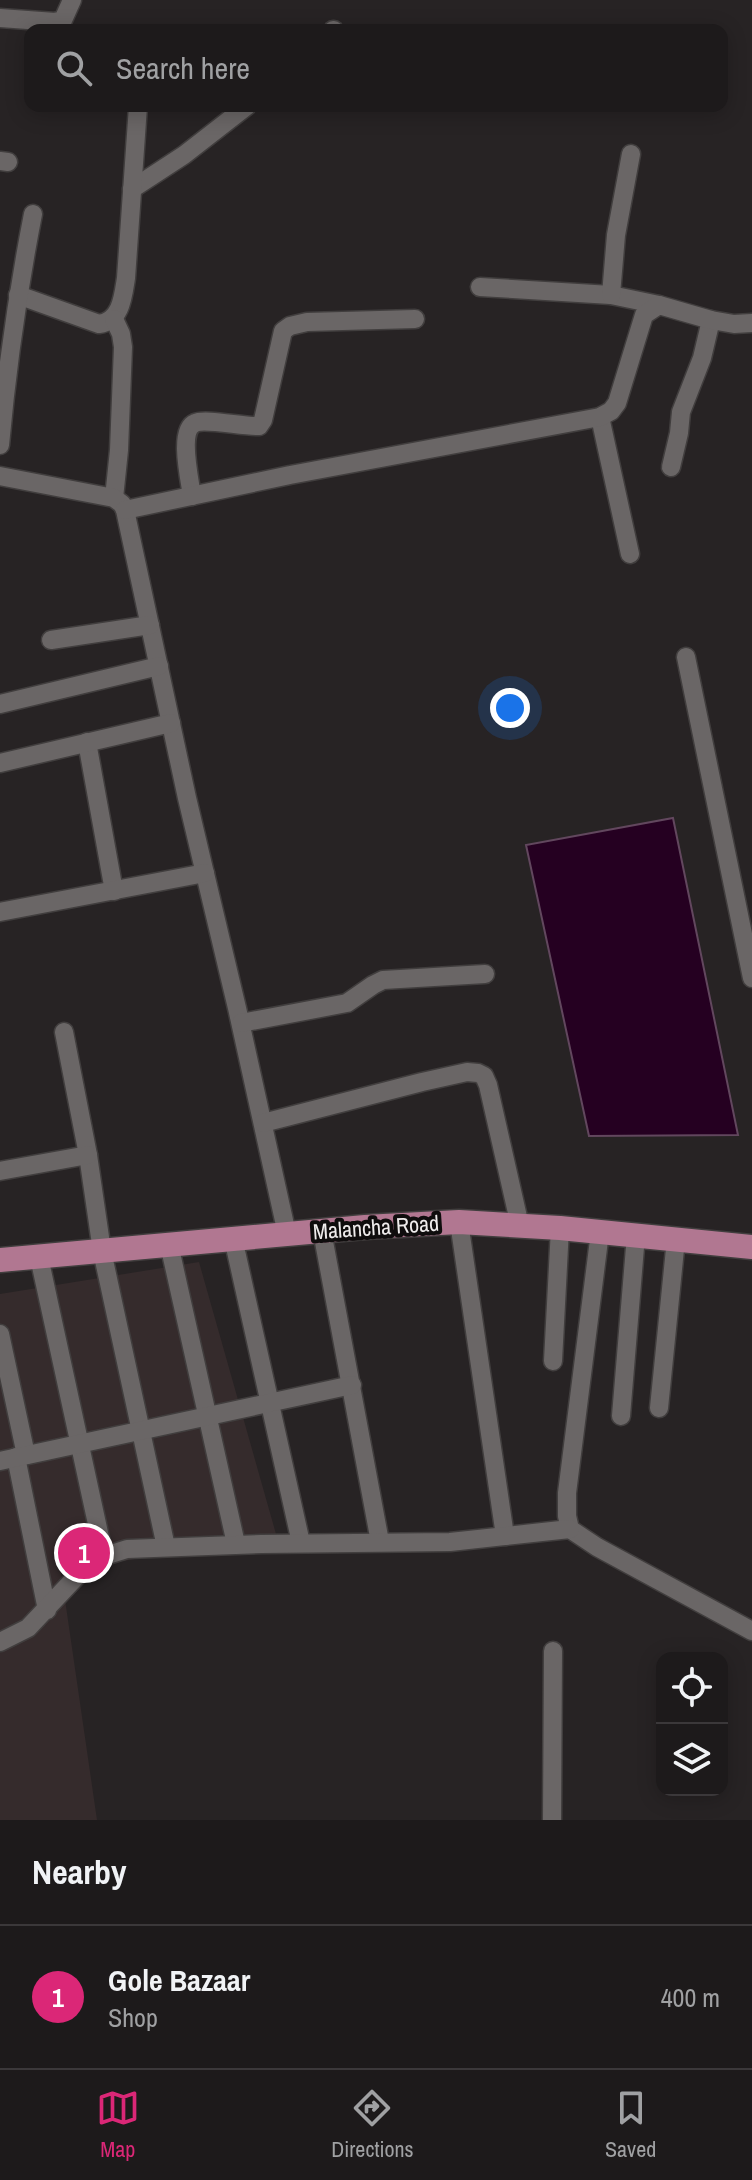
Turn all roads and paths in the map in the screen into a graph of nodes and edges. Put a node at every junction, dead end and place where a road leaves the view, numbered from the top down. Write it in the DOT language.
graph roads {
  1 [pos="72,0"];
  2 [pos="0,18"];
  3 [pos="138,112"];
  4 [pos="239,112"];
  5 [pos="631,154"];
  6 [pos="132,189"];
  7 [pos="33,214"];
  8 [pos="480,287"];
  9 [pos="18,295"];
  10 [pos="611,295"];
  11 [pos="659,305"];
  12 [pos="114,319"];
  13 [pos="415,319"];
  14 [pos="711,320"];
  15 [pos="752,323"];
  16 [pos="600,417"];
  17 [pos="0,445"];
  18 [pos="671,467"];
  19 [pos="0,476"];
  20 [pos="192,496"];
  21 [pos="120,504"];
  22 [pos="630,554"];
  23 [pos="150,625"];
  24 [pos="51,640"];
  25 [pos="686,657"];
  26 [pos="159,666"];
  27 [pos="0,704"];
  28 [pos="171,723"];
  29 [pos="87,742"];
  30 [pos="0,763"];
  31 [pos="205,873"];
  32 [pos="114,891"];
  33 [pos="0,912"];
  34 [pos="485,974"];
  35 [pos="752,978"];
  36 [pos="241,1023"];
  37 [pos="64,1032"];
  38 [pos="263,1123"];
  39 [pos="88,1155"];
  40 [pos="0,1171"];
  41 [pos="459,1222"];
  42 [pos="520,1226"];
  43 [pos="560,1228"];
  44 [pos="322,1231"];
  45 [pos="600,1232"];
  46 [pos="287,1234"];
  47 [pos="636,1235"];
  48 [pos="233,1238"];
  49 [pos="676,1239"];
  50 [pos="169,1244"];
  51 [pos="752,1247"];
  52 [pos="102,1251"];
  53 [pos="39,1257"];
  54 [pos="0,1260"];
  55 [pos="0,1334"];
  56 [pos="553,1361"];
  57 [pos="352,1385"];
  58 [pos="270,1402"];
  59 [pos="659,1408"];
  60 [pos="208,1416"];
  61 [pos="621,1416"];
  62 [pos="141,1430"];
  63 [pos="79,1443"];
  64 [pos="14,1458"];
  65 [pos="505,1536"];
  66 [pos="585,1538"];
  67 [pos="380,1542"];
  68 [pos="301,1543"];
  69 [pos="236,1544"];
  70 [pos="166,1547"];
  71 [pos="104,1556"];
  72 [pos="47,1610"];
  73 [pos="752,1631"];
  74 [pos="0,1642"];
  75 [pos="553,1651"];
  76 [pos="552,1820"];
  1 -- 2 [label="street"];
  3 -- 6 [label="street"];
  4 -- 6 [label="street"];
  5 -- 10 [label="street"];
  6 -- 12 [label="street"];
  7 -- 9 [label="street"];
  8 -- 10 [label="street"];
  9 -- 12 [label="street"];
  9 -- 17 [label="street"];
  10 -- 11 [label="street"];
  11 -- 14 [label="street"];
  11 -- 16 [label="street"];
  12 -- 21 [label="street"];
  13 -- 20 [label="street"];
  14 -- 15 [label="street"];
  14 -- 18 [label="street"];
  16 -- 20 [label="street"];
  16 -- 22 [label="street"];
  19 -- 21 [label="street"];
  20 -- 21 [label="street"];
  21 -- 23 [label="street"];
  23 -- 24 [label="street"];
  23 -- 26 [label="street"];
  25 -- 35 [label="street"];
  26 -- 27 [label="street"];
  26 -- 28 [label="street"];
  28 -- 29 [label="street"];
  28 -- 31 [label="street"];
  29 -- 30 [label="street"];
  29 -- 32 [label="street"];
  31 -- 32 [label="street"];
  31 -- 36 [label="street"];
  32 -- 33 [label="street"];
  34 -- 36 [label="street"];
  36 -- 38 [label="street"];
  37 -- 39 [label="street"];
  38 -- 42 [label="street"];
  38 -- 46 [label="street"];
  39 -- 40 [label="street"];
  39 -- 52 [label="street"];
  41 -- 42 [label="main road, Malancha Road"];
  41 -- 44 [label="main road, Malancha Road"];
  41 -- 65 [label="street"];
  42 -- 43 [label="main road, Malancha Road"];
  43 -- 45 [label="main road, Malancha Road"];
  43 -- 56 [label="street"];
  44 -- 46 [label="main road, Malancha Road"];
  44 -- 57 [label="street"];
  45 -- 47 [label="main road, Malancha Road"];
  45 -- 66 [label="street"];
  46 -- 48 [label="main road, Malancha Road"];
  47 -- 49 [label="main road, Malancha Road"];
  47 -- 61 [label="street"];
  48 -- 50 [label="main road, Malancha Road"];
  48 -- 58 [label="street"];
  49 -- 51 [label="main road, Malancha Road"];
  49 -- 59 [label="street"];
  50 -- 52 [label="main road, Malancha Road"];
  50 -- 60 [label="street"];
  52 -- 53 [label="main road, Malancha Road"];
  52 -- 62 [label="street"];
  53 -- 54 [label="main road, Malancha Road"];
  53 -- 63 [label="street"];
  55 -- 64 [label="street"];
  57 -- 58 [label="street"];
  57 -- 67 [label="street"];
  58 -- 60 [label="street"];
  58 -- 68 [label="street"];
  60 -- 62 [label="street"];
  60 -- 69 [label="street"];
  62 -- 63 [label="street"];
  62 -- 70 [label="street"];
  63 -- 64 [label="street"];
  63 -- 71 [label="street"];
  64 -- 72 [label="street"];
  65 -- 66 [label="street"];
  65 -- 67 [label="street"];
  66 -- 73 [label="street"];
  67 -- 68 [label="street"];
  68 -- 69 [label="street"];
  69 -- 70 [label="street"];
  70 -- 71 [label="street"];
  71 -- 72 [label="street"];
  72 -- 74 [label="street"];
  75 -- 76 [label="street"];
}
